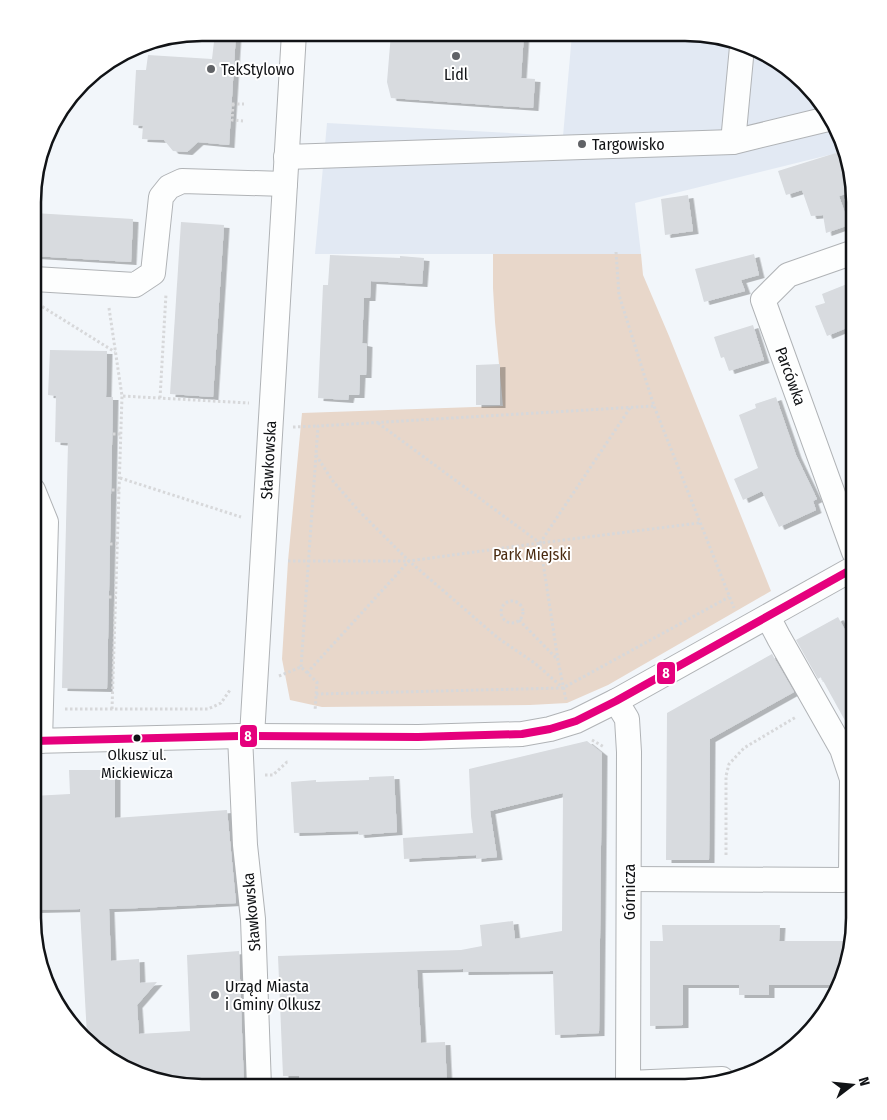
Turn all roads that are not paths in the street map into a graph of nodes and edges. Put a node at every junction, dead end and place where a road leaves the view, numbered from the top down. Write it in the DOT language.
graph roads {
  1 [pos="293,41"];
  2 [pos="742,52"];
  3 [pos="823,120"];
  4 [pos="733,142"];
  5 [pos="286,157"];
  6 [pos="285,184"];
  7 [pos="846,255"];
  8 [pos="41,280"];
  9 [pos="41,510"];
  10 [pos="846,529"];
  11 [pos="845,573"];
  12 [pos="768,617"];
  13 [pos="616,701"];
  14 [pos="41,709"];
  15 [pos="246,736"];
  16 [pos="41,741"];
  17 [pos="845,758"];
  18 [pos="845,878"];
  19 [pos="629,879"];
  20 [pos="718,1075"];
  21 [pos="259,1078"];
  22 [pos="628,1078"];
  23 [pos="689,1078"];
  1 -- 5 [label="street, Sławkowska"];
  2 -- 4 [label="street"];
  3 -- 4 [label="street"];
  4 -- 5 [label="street"];
  5 -- 6 [label="street, Sławkowska"];
  6 -- 8 [label="street"];
  6 -- 15 [label="street, Sławkowska"];
  7 -- 10 [label="street, Parcówka"];
  9 -- 14 [label="street"];
  11 -- 12 [label="street"];
  12 -- 13 [label="street"];
  12 -- 17 [label="street"];
  13 -- 15 [label="street"];
  13 -- 19 [label="street, Górnicza"];
  15 -- 16 [label="street"];
  15 -- 21 [label="street, Sławkowska"];
  18 -- 19 [label="street"];
  19 -- 22 [label="street, Górnicza"];
  20 -- 23 [label="street"];
}
